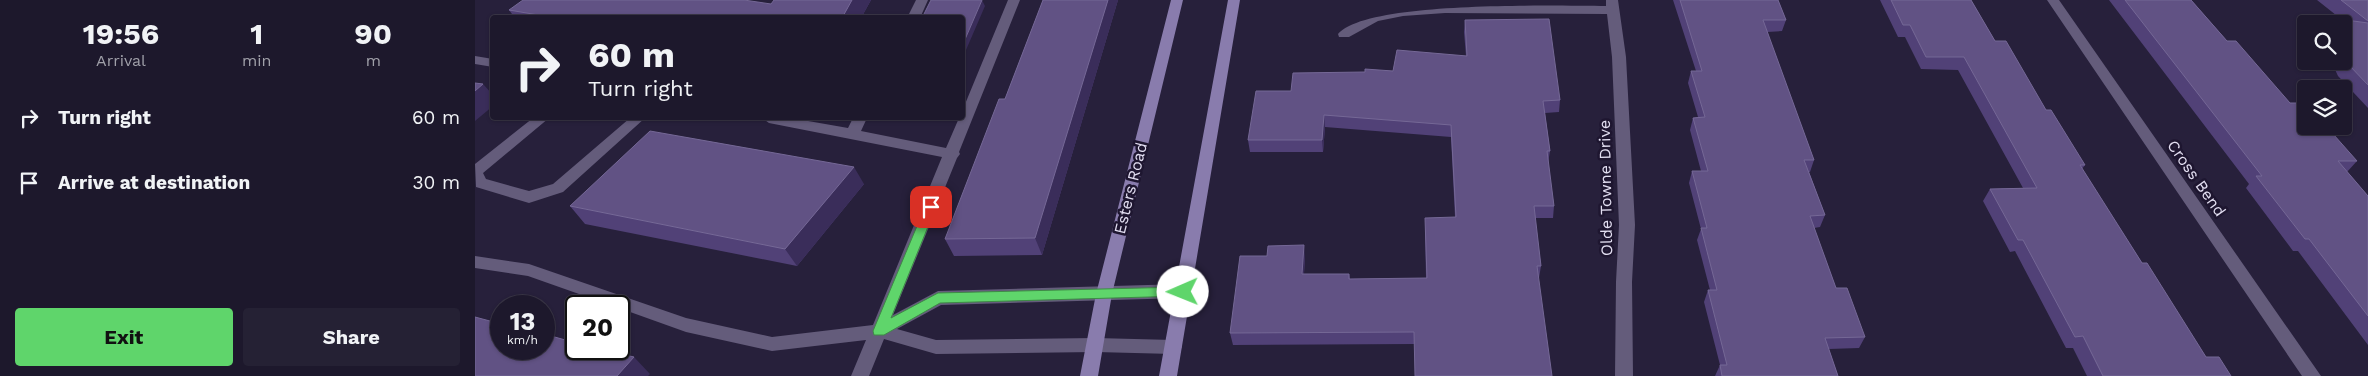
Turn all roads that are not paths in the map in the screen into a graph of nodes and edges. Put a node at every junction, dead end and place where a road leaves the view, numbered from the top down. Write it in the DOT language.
graph roads {
  1 [pos="922,0"];
  2 [pos="1014,0"];
  3 [pos="1177,0"];
  4 [pos="1234,0"];
  5 [pos="2053,0"];
  6 [pos="1612,5"];
  7 [pos="914,15"];
  8 [pos="1344,34"];
  9 [pos="475,60"];
  10 [pos="490,62"];
  11 [pos="540,120"];
  12 [pos="636,120"];
  13 [pos="779,120"];
  14 [pos="860,120"];
  15 [pos="852,134"];
  16 [pos="953,154"];
  17 [pos="475,172"];
  18 [pos="475,172"];
  19 [pos="475,262"];
  20 [pos="1183,292"];
  21 [pos="1104,294"];
  22 [pos="879,331"];
  23 [pos="1096,345"];
  24 [pos="1173,346"];
  25 [pos="860,376"];
  26 [pos="1089,376"];
  27 [pos="1168,376"];
  28 [pos="1624,376"];
  29 [pos="2312,376"];
  1 -- 7 [label="street"];
  2 -- 16 [label="street"];
  3 -- 21 [label="main road, Esters Road"];
  4 -- 20 [label="main road"];
  5 -- 29 [label="street, Cross Bend"];
  6 -- 8 [label="street"];
  6 -- 28 [label="street, Olde Towne Drive"];
  9 -- 10 [label="street"];
  11 -- 17 [label="street"];
  12 -- 18 [label="street"];
  13 -- 15 [label="street"];
  14 -- 15 [label="street"];
  15 -- 16 [label="street"];
  16 -- 22 [label="street"];
  19 -- 22 [label="street"];
  20 -- 21 [label="street"];
  20 -- 24 [label="main road"];
  21 -- 22 [label="street"];
  21 -- 23 [label="main road, Esters Road"];
  22 -- 23 [label="street"];
  22 -- 25 [label="street"];
  23 -- 24 [label="street"];
  23 -- 26 [label="main road, Esters Road"];
  24 -- 27 [label="main road"];
}
